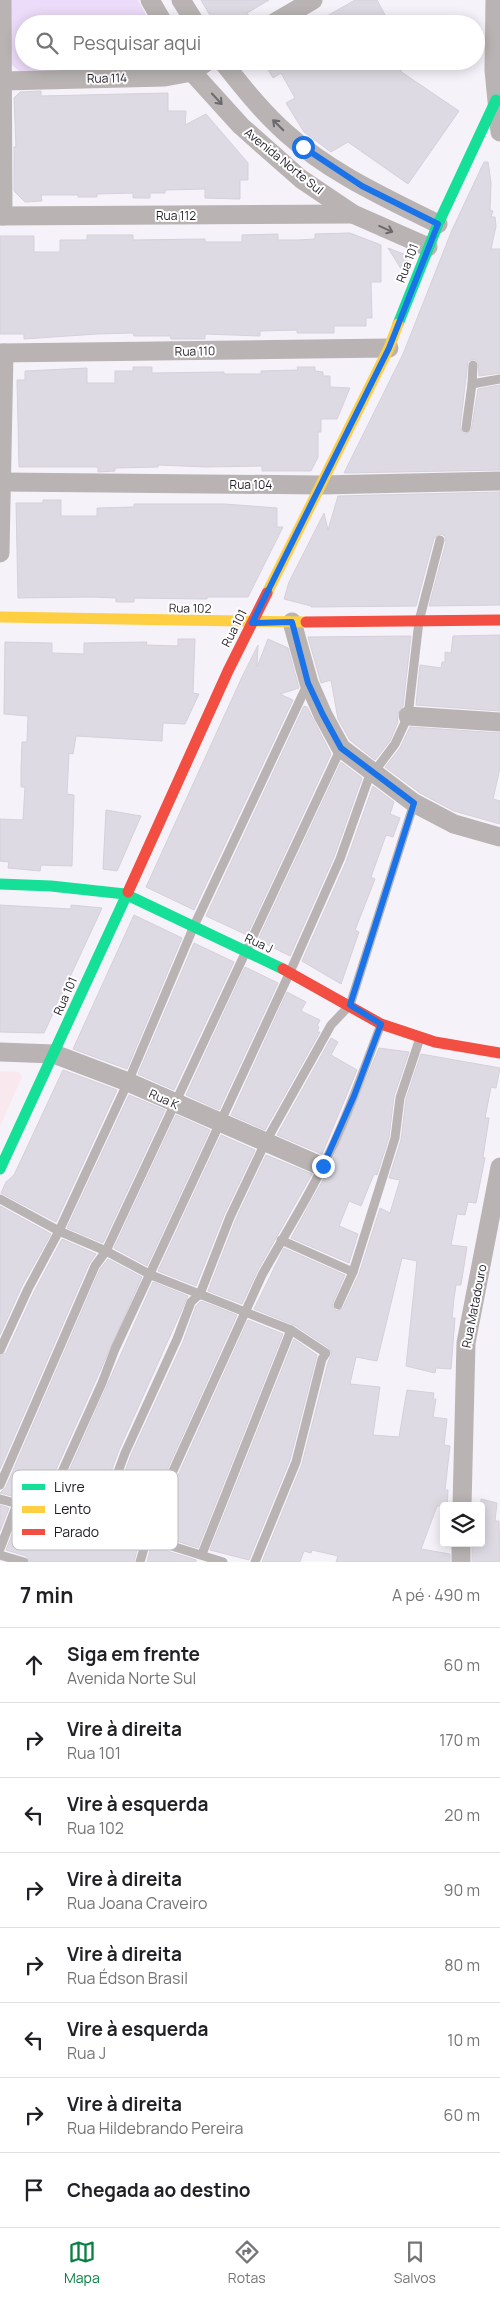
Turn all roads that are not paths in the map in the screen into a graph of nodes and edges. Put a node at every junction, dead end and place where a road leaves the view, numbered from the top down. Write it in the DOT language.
graph roads {
  1 [pos="2,0"];
  2 [pos="150,0"];
  3 [pos="181,0"];
  4 [pos="314,0"];
  5 [pos="495,0"];
  6 [pos="159,15"];
  7 [pos="190,15"];
  8 [pos="288,15"];
  9 [pos="497,69"];
  10 [pos="182,70"];
  11 [pos="199,70"];
  12 [pos="229,70"];
  13 [pos="3,81"];
  14 [pos="496,100"];
  15 [pos="500,132"];
  16 [pos="353,214"];
  17 [pos="2,216"];
  18 [pos="438,224"];
  19 [pos="428,248"];
  20 [pos="389,348"];
  21 [pos="2,353"];
  22 [pos="473,365"];
  23 [pos="500,379"];
  24 [pos="472,384"];
  25 [pos="466,428"];
  26 [pos="500,481"];
  27 [pos="3,482"];
  28 [pos="321,485"];
  29 [pos="440,540"];
  30 [pos="0,552"];
  31 [pos="0,617"];
  32 [pos="500,620"];
  33 [pos="419,621"];
  34 [pos="292,622"];
  35 [pos="252,623"];
  36 [pos="308,683"];
  37 [pos="408,716"];
  38 [pos="500,722"];
  39 [pos="341,748"];
  40 [pos="373,772"];
  41 [pos="414,803"];
  42 [pos="500,837"];
  43 [pos="0,884"];
  44 [pos="125,894"];
  45 [pos="194,926"];
  46 [pos="246,952"];
  47 [pos="290,972"];
  48 [pos="350,1005"];
  49 [pos="381,1024"];
  50 [pos="420,1038"];
  51 [pos="0,1052"];
  52 [pos="500,1053"];
  53 [pos="54,1054"];
  54 [pos="128,1082"];
  55 [pos="175,1104"];
  56 [pos="221,1123"];
  57 [pos="265,1143"];
  58 [pos="323,1166"];
  59 [pos="500,1167"];
  60 [pos="0,1169"];
  61 [pos="0,1199"];
  62 [pos="59,1231"];
  63 [pos="281,1240"];
  64 [pos="106,1251"];
  65 [pos="353,1272"];
  66 [pos="151,1275"];
  67 [pos="200,1294"];
  68 [pos="338,1305"];
  69 [pos="245,1311"];
  70 [pos="291,1330"];
  71 [pos="0,1350"];
  72 [pos="63,1470"];
  73 [pos="119,1470"];
  74 [pos="175,1470"];
  75 [pos="0,1485"];
  76 [pos="0,1499"];
  77 [pos="462,1502"];
  78 [pos="12,1503"];
  79 [pos="12,1517"];
  80 [pos="178,1547"];
  81 [pos="462,1547"];
  82 [pos="0,1549"];
  83 [pos="202,1554"];
  84 [pos="0,1555"];
  85 [pos="213,1561"];
  86 [pos="24,1562"];
  87 [pos="224,1562"];
  88 [pos="256,1562"];
  89 [pos="461,1562"];
  1 -- 13 [label="street"];
  2 -- 6 [label="street"];
  3 -- 7 [label="street"];
  4 -- 8 [label="street"];
  5 -- 9 [label="street"];
  9 -- 14 [label="street"];
  10 -- 13 [label="street, Rua 114"];
  11 -- 16 [label="street, Avenida Norte Sul, one-way"];
  18 -- 12 [label="street, Avenida Norte Sul, one-way"];
  13 -- 17 [label="street"];
  14 -- 15 [label="street"];
  14 -- 18 [label="street, Rua 101"];
  16 -- 17 [label="street, Rua 112"];
  16 -- 19 [label="street, Avenida Norte Sul, one-way"];
  18 -- 19 [label="street, Rua 101"];
  19 -- 20 [label="street, Rua 101"];
  20 -- 21 [label="street, Rua 110"];
  20 -- 28 [label="street, Rua 101"];
  21 -- 27 [label="street"];
  22 -- 24 [label="lane"];
  23 -- 24 [label="lane"];
  24 -- 25 [label="lane"];
  26 -- 28 [label="street, Rua 104"];
  27 -- 28 [label="street, Rua 104"];
  27 -- 30 [label="street"];
  28 -- 35 [label="street, Rua 101"];
  29 -- 33 [label="lane"];
  31 -- 35 [label="street, Rua 102"];
  32 -- 33 [label="street, Rua 102"];
  33 -- 34 [label="street, Rua 102"];
  33 -- 37 [label="lane"];
  34 -- 35 [label="street, Rua 102"];
  34 -- 36 [label="street"];
  35 -- 44 [label="street, Rua 101"];
  36 -- 39 [label="street"];
  36 -- 45 [label="lane"];
  37 -- 38 [label="street"];
  37 -- 40 [label="lane"];
  39 -- 40 [label="street"];
  39 -- 46 [label="lane"];
  40 -- 41 [label="street"];
  40 -- 47 [label="lane"];
  41 -- 42 [label="street"];
  41 -- 48 [label="lane"];
  43 -- 44 [label="street, Rua J"];
  44 -- 45 [label="street, Rua J"];
  44 -- 53 [label="street, Rua 101"];
  45 -- 46 [label="street, Rua J"];
  45 -- 54 [label="lane"];
  46 -- 47 [label="street, Rua J"];
  46 -- 55 [label="lane"];
  47 -- 48 [label="street, Rua J"];
  47 -- 56 [label="lane"];
  48 -- 49 [label="street, Rua J"];
  48 -- 57 [label="lane"];
  49 -- 50 [label="street, Rua J"];
  49 -- 58 [label="lane"];
  50 -- 52 [label="street, Rua J"];
  50 -- 65 [label="lane"];
  51 -- 53 [label="street, Rua K"];
  53 -- 54 [label="street, Rua K"];
  53 -- 60 [label="street, Rua 101"];
  54 -- 55 [label="street, Rua K"];
  54 -- 62 [label="lane"];
  55 -- 56 [label="street, Rua K"];
  55 -- 64 [label="lane"];
  56 -- 57 [label="street, Rua K"];
  56 -- 66 [label="lane"];
  57 -- 58 [label="street, Rua K"];
  57 -- 67 [label="lane"];
  58 -- 63 [label="lane"];
  59 -- 77 [label="street, Rua Matadouro"];
  61 -- 62 [label="lane"];
  62 -- 64 [label="lane"];
  62 -- 71 [label="lane"];
  63 -- 65 [label="lane"];
  63 -- 69 [label="lane"];
  64 -- 66 [label="lane"];
  64 -- 75 [label="lane"];
  65 -- 68 [label="lane"];
  66 -- 67 [label="lane"];
  66 -- 72 [label="lane"];
  67 -- 69 [label="lane"];
  67 -- 73 [label="lane"];
  69 -- 70 [label="lane"];
  69 -- 74 [label="lane"];
  70 -- 83 [label="lane"];
  70 -- 88 [label="lane"];
  76 -- 78 [label="lane"];
  79 -- 82 [label="lane"];
  80 -- 83 [label="lane"];
  81 -- 89 [label="street"];
  83 -- 85 [label="lane"];
  84 -- 86 [label="lane"];
  85 -- 87 [label="lane"];
}
